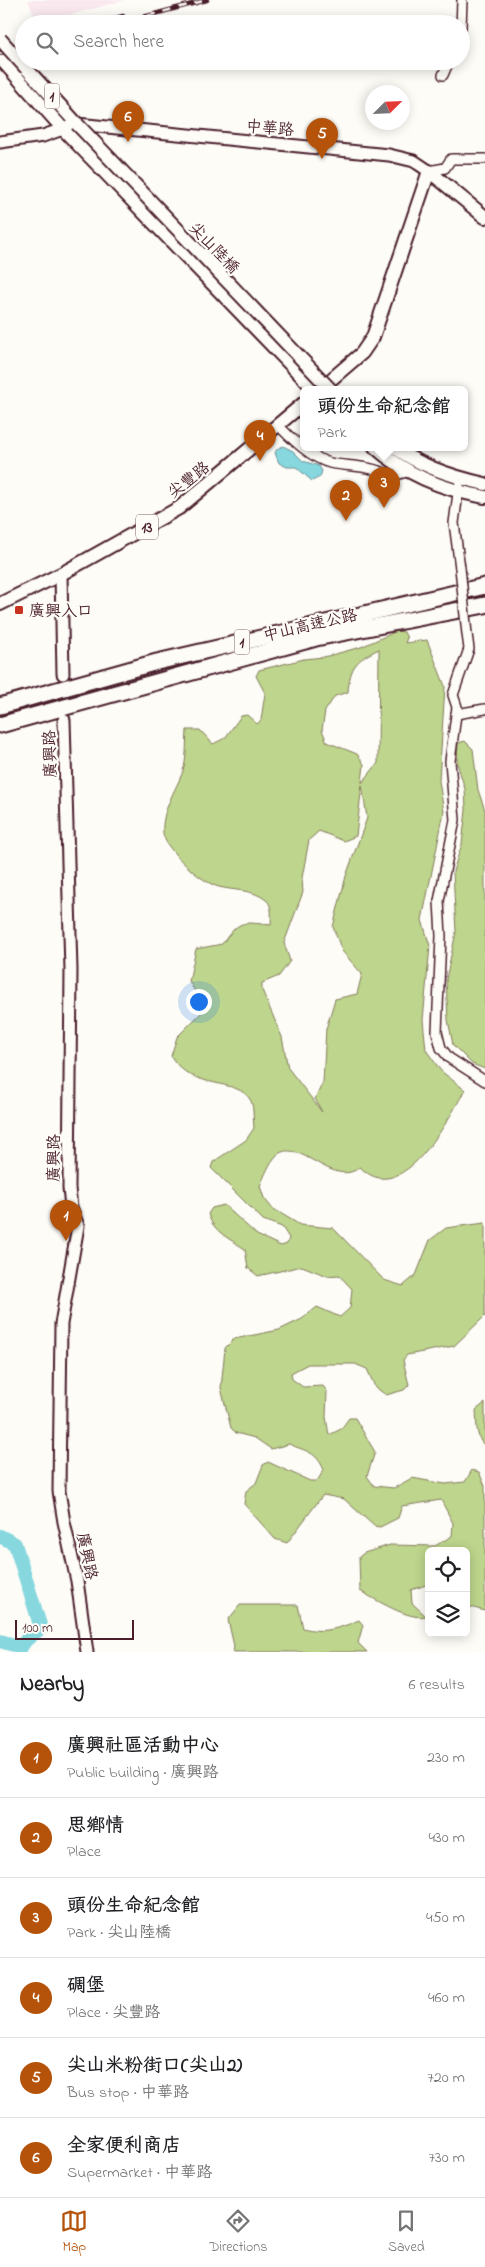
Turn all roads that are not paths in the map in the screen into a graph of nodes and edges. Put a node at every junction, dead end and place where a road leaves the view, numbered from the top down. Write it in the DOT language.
graph roads {
  1 [pos="462,0"];
  2 [pos="461,15"];
  3 [pos="0,39"];
  4 [pos="15,56"];
  5 [pos="0,58"];
  6 [pos="28,70"];
  7 [pos="445,70"];
  8 [pos="443,75"];
  9 [pos="78,124"];
  10 [pos="63,129"];
  11 [pos="0,142"];
  12 [pos="485,159"];
  13 [pos="430,171"];
  14 [pos="485,217"];
  15 [pos="311,386"];
  16 [pos="324,386"];
  17 [pos="327,386"];
  18 [pos="300,406"];
  19 [pos="277,424"];
  20 [pos="300,444"];
  21 [pos="310,451"];
  22 [pos="380,451"];
  23 [pos="401,451"];
  24 [pos="408,471"];
  25 [pos="462,479"];
  26 [pos="485,484"];
  27 [pos="457,492"];
  28 [pos="485,497"];
  29 [pos="61,574"];
  30 [pos="485,586"];
  31 [pos="0,604"];
  32 [pos="485,605"];
  33 [pos="63,674"];
  34 [pos="0,706"];
  35 [pos="485,709"];
  36 [pos="456,714"];
  37 [pos="64,720"];
  38 [pos="0,725"];
  39 [pos="485,1081"];
  40 [pos="88,1652"];
  1 -- 2 [label="street"];
  3 -- 4 [label="main road, 1, bridge"];
  5 -- 10 [label="main road, 1"];
  6 -- 9 [label="main road, 1, bridge"];
  7 -- 8 [label="street"];
  9 -- 10 [label="street, 中華路"];
  9 -- 13 [label="street, 中華路"];
  9 -- 17 [label="main road, 尖山陸橋 / 1, bridge"];
  10 -- 11 [label="street, 中華路"];
  10 -- 15 [label="main road, 尖山陸橋 / 1"];
  12 -- 13 [label="street"];
  13 -- 14 [label="main road, 中華路"];
  13 -- 16 [label="main road"];
  18 -- 19 [label="main road, 尖豐路 / 13"];
  19 -- 20 [label="street"];
  19 -- 29 [label="main road, 尖豐路 / 13"];
  21 -- 24 [label="street"];
  22 -- 24 [label="main road"];
  23 -- 25 [label="main road"];
  24 -- 27 [label="main road"];
  25 -- 26 [label="main road"];
  25 -- 27 [label="street"];
  27 -- 28 [label="main road"];
  27 -- 36 [label="street, bridge"];
  29 -- 31 [label="main road, 尖豐路 / 13"];
  29 -- 33 [label="street"];
  30 -- 34 [label="highway, 中山高速公路 / 1"];
  32 -- 38 [label="highway, 中山高速公路 / 1"];
  35 -- 36 [label="street"];
  36 -- 39 [label="street"];
  37 -- 40 [label="street, 廣興路"];
}
